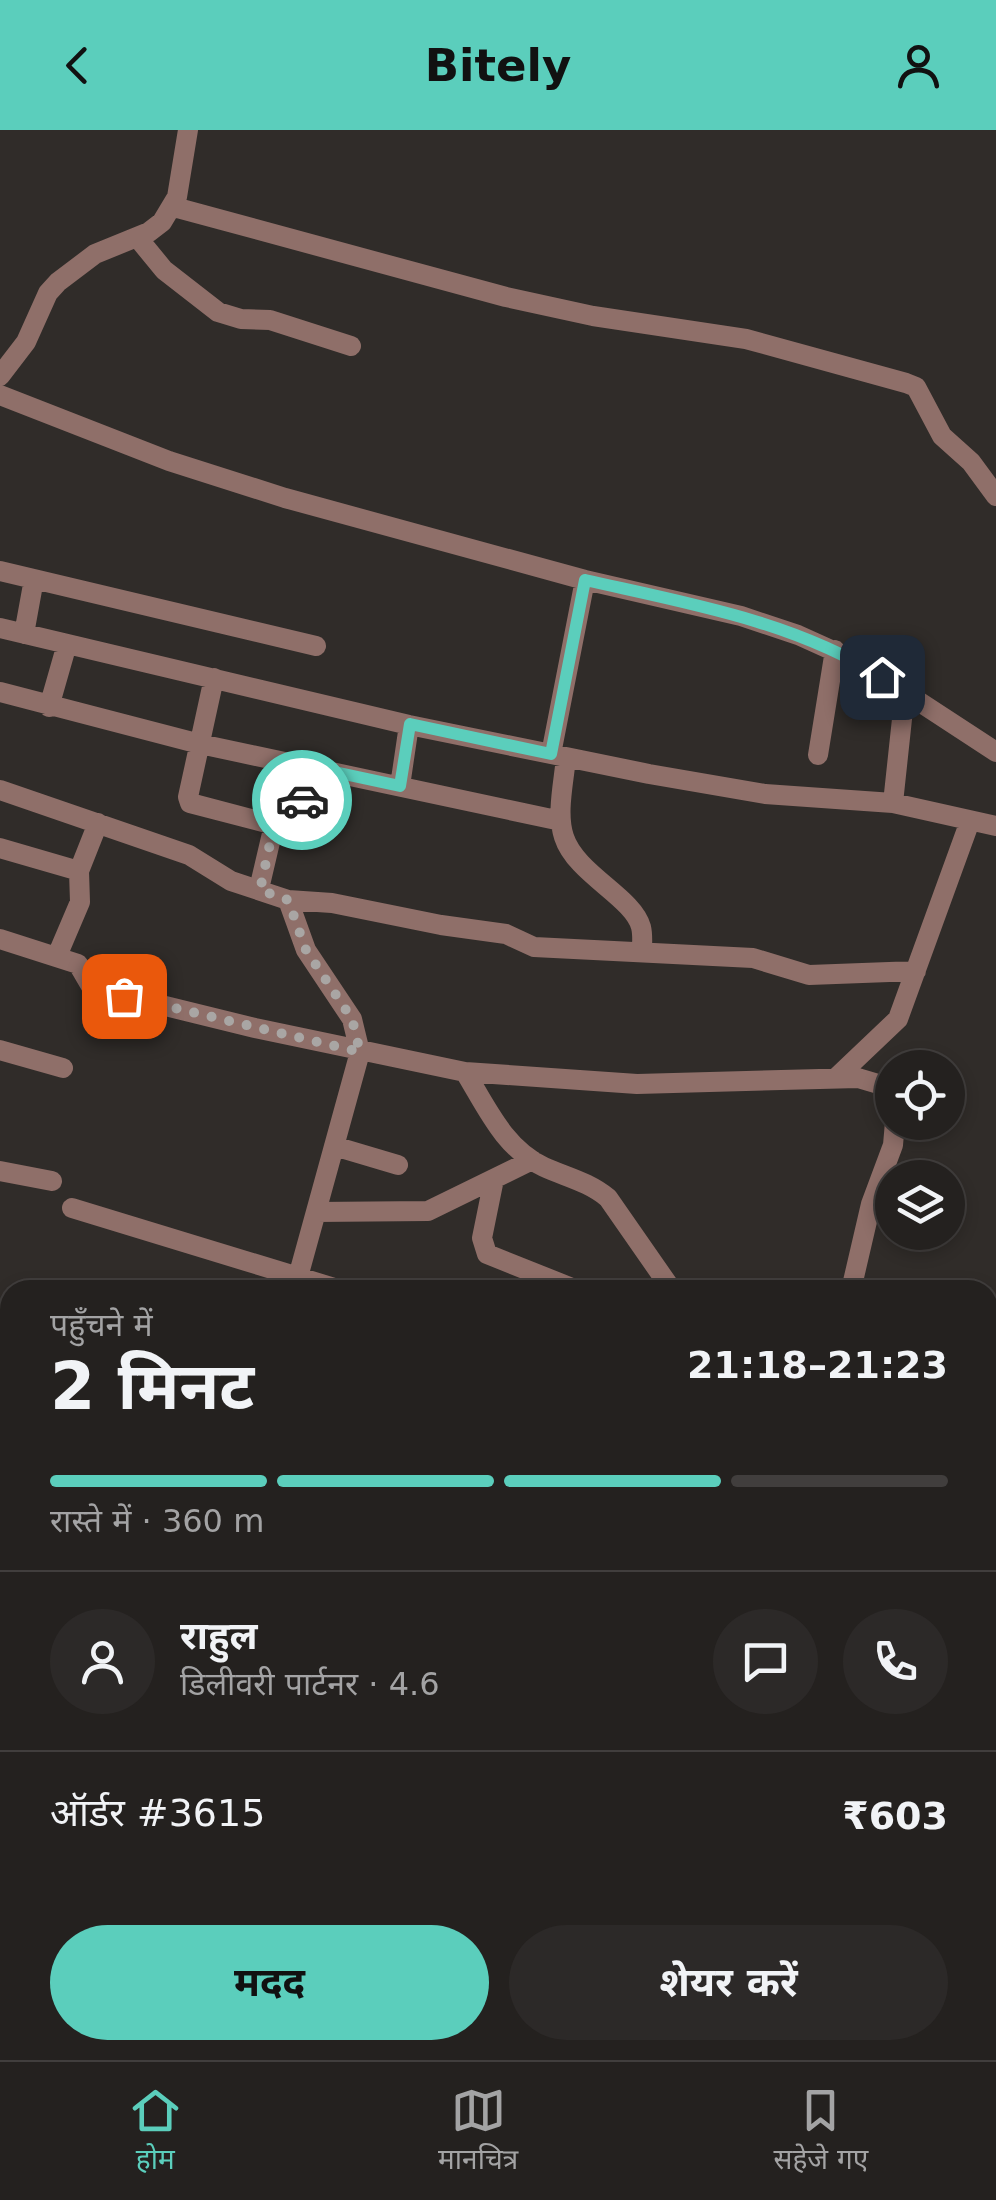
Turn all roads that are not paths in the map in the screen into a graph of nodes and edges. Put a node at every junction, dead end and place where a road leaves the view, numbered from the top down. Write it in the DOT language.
graph roads {
  1 [pos="188,130"];
  2 [pos="174,206"];
  3 [pos="137,236"];
  4 [pos="350,346"];
  5 [pos="0,376"];
  6 [pos="0,395"];
  7 [pos="996,496"];
  8 [pos="0,571"];
  9 [pos="34,579"];
  10 [pos="585,580"];
  11 [pos="0,628"];
  12 [pos="24,634"];
  13 [pos="67,644"];
  14 [pos="316,646"];
  15 [pos="834,650"];
  16 [pos="214,678"];
  17 [pos="905,691"];
  18 [pos="0,692"];
  19 [pos="49,707"];
  20 [pos="410,724"];
  21 [pos="200,744"];
  22 [pos="996,752"];
  23 [pos="818,755"];
  24 [pos="559,756"];
  25 [pos="316,768"];
  26 [pos="400,786"];
  27 [pos="0,790"];
  28 [pos="893,803"];
  29 [pos="561,821"];
  30 [pos="970,821"];
  31 [pos="98,823"];
  32 [pos="274,825"];
  33 [pos="996,826"];
  34 [pos="0,848"];
  35 [pos="79,871"];
  36 [pos="260,890"];
  37 [pos="288,900"];
  38 [pos="0,939"];
  39 [pos="642,951"];
  40 [pos="57,956"];
  41 [pos="916,971"];
  42 [pos="0,1050"];
  43 [pos="360,1052"];
  44 [pos="64,1068"];
  45 [pos="464,1072"];
  46 [pos="837,1077"];
  47 [pos="875,1082"];
  48 [pos="893,1140"];
  49 [pos="334,1146"];
  50 [pos="532,1160"];
  51 [pos="398,1164"];
  52 [pos="0,1171"];
  53 [pos="494,1179"];
  54 [pos="52,1181"];
  55 [pos="72,1208"];
  56 [pos="316,1212"];
  57 [pos="298,1277"];
  58 [pos="308,1280"];
  59 [pos="552,1280"];
  60 [pos="665,1280"];
  61 [pos="853,1280"];
  1 -- 2 [label="street"];
  2 -- 3 [label="street"];
  2 -- 7 [label="street"];
  3 -- 4 [label="street"];
  3 -- 5 [label="street"];
  6 -- 10 [label="street"];
  8 -- 9 [label="street"];
  9 -- 12 [label="street"];
  9 -- 14 [label="street"];
  10 -- 15 [label="street"];
  10 -- 24 [label="street"];
  11 -- 12 [label="street"];
  12 -- 13 [label="street"];
  13 -- 16 [label="street"];
  13 -- 19 [label="street"];
  15 -- 17 [label="street"];
  15 -- 23 [label="street"];
  16 -- 20 [label="street"];
  16 -- 21 [label="street"];
  17 -- 22 [label="street"];
  17 -- 28 [label="street"];
  18 -- 19 [label="street"];
  19 -- 21 [label="street"];
  20 -- 24 [label="street"];
  20 -- 26 [label="street"];
  21 -- 25 [label="street"];
  21 -- 32 [label="street"];
  24 -- 28 [label="street"];
  24 -- 29 [label="street"];
  25 -- 26 [label="street"];
  25 -- 32 [label="street"];
  26 -- 29 [label="street"];
  27 -- 31 [label="street"];
  28 -- 30 [label="street"];
  29 -- 39 [label="street"];
  30 -- 33 [label="street"];
  30 -- 41 [label="street"];
  31 -- 35 [label="street"];
  31 -- 36 [label="street"];
  32 -- 36 [label="street"];
  34 -- 35 [label="street"];
  35 -- 40 [label="street"];
  36 -- 37 [label="street"];
  37 -- 39 [label="street"];
  37 -- 43 [label="street"];
  38 -- 40 [label="street"];
  39 -- 41 [label="street"];
  40 -- 43 [label="street"];
  41 -- 46 [label="street"];
  42 -- 44 [label="street"];
  43 -- 45 [label="street"];
  43 -- 49 [label="street"];
  45 -- 46 [label="street"];
  45 -- 50 [label="street"];
  46 -- 47 [label="street"];
  48 -- 61 [label="street"];
  49 -- 51 [label="street"];
  49 -- 56 [label="street"];
  50 -- 53 [label="street"];
  50 -- 60 [label="street"];
  52 -- 54 [label="street"];
  53 -- 56 [label="street"];
  53 -- 59 [label="street"];
  55 -- 57 [label="street"];
  56 -- 57 [label="street"];
  57 -- 58 [label="street"];
}
